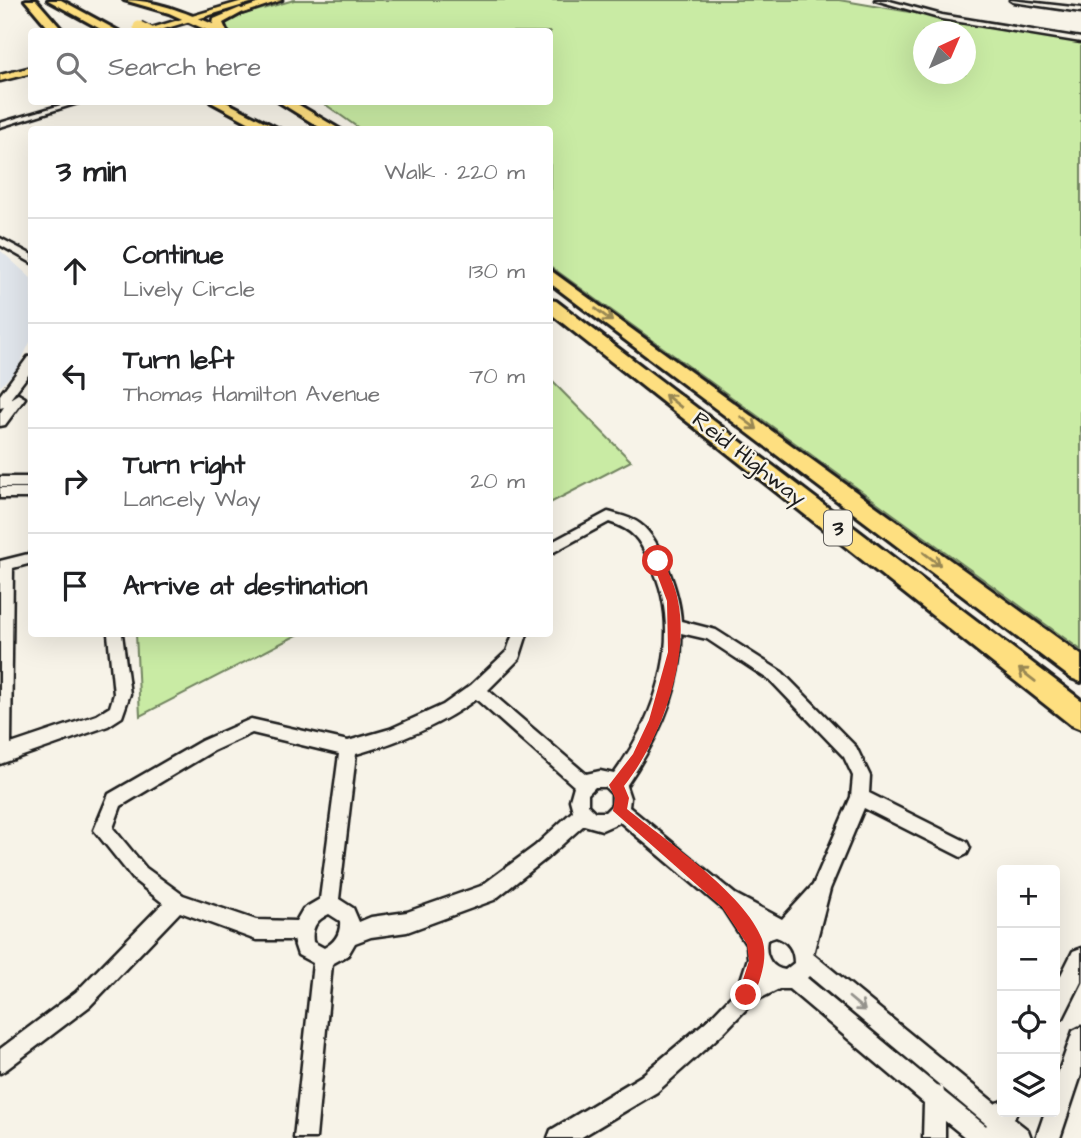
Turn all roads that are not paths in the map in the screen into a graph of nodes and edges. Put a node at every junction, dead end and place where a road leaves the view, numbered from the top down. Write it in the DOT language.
graph roads {
  1 [pos="30,0"];
  2 [pos="53,0"];
  3 [pos="129,0"];
  4 [pos="256,0"];
  5 [pos="278,0"];
  6 [pos="878,0"];
  7 [pos="885,0"];
  8 [pos="1013,0"];
  9 [pos="1042,2"];
  10 [pos="163,8"];
  11 [pos="1081,10"];
  12 [pos="240,11"];
  13 [pos="210,12"];
  14 [pos="127,20"];
  15 [pos="195,20"];
  16 [pos="55,28"];
  17 [pos="107,28"];
  18 [pos="140,28"];
  19 [pos="153,28"];
  20 [pos="177,28"];
  21 [pos="215,28"];
  22 [pos="220,28"];
  23 [pos="1081,39"];
  24 [pos="28,63"];
  25 [pos="0,70"];
  26 [pos="28,71"];
  27 [pos="0,78"];
  28 [pos="68,105"];
  29 [pos="225,105"];
  30 [pos="251,105"];
  31 [pos="290,105"];
  32 [pos="326,108"];
  33 [pos="0,125"];
  34 [pos="278,126"];
  35 [pos="280,126"];
  36 [pos="328,126"];
  37 [pos="349,126"];
  38 [pos="0,235"];
  39 [pos="0,241"];
  40 [pos="28,247"];
  41 [pos="28,258"];
  42 [pos="553,277"];
  43 [pos="553,307"];
  44 [pos="28,366"];
  45 [pos="28,384"];
  46 [pos="0,404"];
  47 [pos="0,422"];
  48 [pos="0,482"];
  49 [pos="28,482"];
  50 [pos="0,493"];
  51 [pos="28,493"];
  52 [pos="553,547"];
  53 [pos="28,559"];
  54 [pos="3,565"];
  55 [pos="673,625"];
  56 [pos="115,637"];
  57 [pos="519,637"];
  58 [pos="1081,670"];
  59 [pos="477,690"];
  60 [pos="1081,716"];
  61 [pos="348,748"];
  62 [pos="2,755"];
  63 [pos="585,784"];
  64 [pos="616,785"];
  65 [pos="860,797"];
  66 [pos="620,811"];
  67 [pos="584,813"];
  68 [pos="961,848"];
  69 [pos="821,889"];
  70 [pos="728,901"];
  71 [pos="177,902"];
  72 [pos="329,905"];
  73 [pos="781,928"];
  74 [pos="302,931"];
  75 [pos="350,934"];
  76 [pos="756,951"];
  77 [pos="804,956"];
  78 [pos="323,958"];
  79 [pos="1081,959"];
  80 [pos="785,979"];
  81 [pos="746,995"];
  82 [pos="1060,1000"];
  83 [pos="1081,1039"];
  84 [pos="0,1062"];
  85 [pos="935,1095"];
  86 [pos="995,1127"];
  87 [pos="305,1138"];
  88 [pos="559,1138"];
  89 [pos="934,1138"];
  90 [pos="1020,1138"];
  91 [pos="1048,1138"];
  1 -- 16 [label="highway"];
  2 -- 17 [label="highway"];
  3 -- 10 [label="highway"];
  4 -- 13 [label="main road"];
  5 -- 12 [label="main road"];
  6 -- 23 [label="street"];
  7 -- 23 [label="street"];
  8 -- 9 [label="street"];
  9 -- 11 [label="street"];
  10 -- 13 [label="highway"];
  10 -- 15 [label="highway"];
  12 -- 15 [label="main road"];
  12 -- 22 [label="highway"];
  13 -- 15 [label="main road"];
  14 -- 18 [label="highway"];
  15 -- 19 [label="main road"];
  15 -- 20 [label="main road"];
  15 -- 21 [label="highway"];
  24 -- 25 [label="main road"];
  26 -- 27 [label="main road"];
  28 -- 33 [label="street"];
  29 -- 34 [label="highway"];
  30 -- 35 [label="highway"];
  31 -- 36 [label="highway"];
  32 -- 37 [label="highway"];
  38 -- 40 [label="street"];
  39 -- 41 [label="street"];
  42 -- 58 [label="highway, Reid Highway / 3, one-way"];
  60 -- 43 [label="highway, Reid Highway / 3, one-way"];
  44 -- 46 [label="street"];
  45 -- 47 [label="street"];
  48 -- 49 [label="street"];
  50 -- 51 [label="street"];
  52 -- 55 [label="street"];
  53 -- 54 [label="street"];
  54 -- 62 [label="street"];
  55 -- 64 [label="street"];
  55 -- 65 [label="street"];
  56 -- 62 [label="street"];
  57 -- 59 [label="street"];
  59 -- 61 [label="street"];
  59 -- 63 [label="street"];
  61 -- 71 [label="street"];
  61 -- 72 [label="street"];
  63 -- 64 [label="street"];
  63 -- 67 [label="street"];
  64 -- 66 [label="street"];
  65 -- 68 [label="street"];
  65 -- 69 [label="street"];
  66 -- 67 [label="street"];
  66 -- 70 [label="street"];
  67 -- 75 [label="street"];
  69 -- 73 [label="street"];
  69 -- 77 [label="street"];
  70 -- 73 [label="street"];
  70 -- 76 [label="street"];
  71 -- 74 [label="street"];
  71 -- 84 [label="street"];
  72 -- 74 [label="street"];
  72 -- 75 [label="street"];
  73 -- 76 [label="street"];
  73 -- 77 [label="street"];
  74 -- 78 [label="street"];
  75 -- 78 [label="street"];
  76 -- 80 [label="street"];
  76 -- 81 [label="street"];
  77 -- 80 [label="street"];
  77 -- 86 [label="street, one-way"];
  78 -- 87 [label="street"];
  79 -- 82 [label="street"];
  80 -- 81 [label="street"];
  80 -- 85 [label="street"];
  81 -- 88 [label="street"];
  83 -- 91 [label="street"];
  85 -- 86 [label="street"];
  85 -- 89 [label="street"];
  86 -- 90 [label="street"];
}
